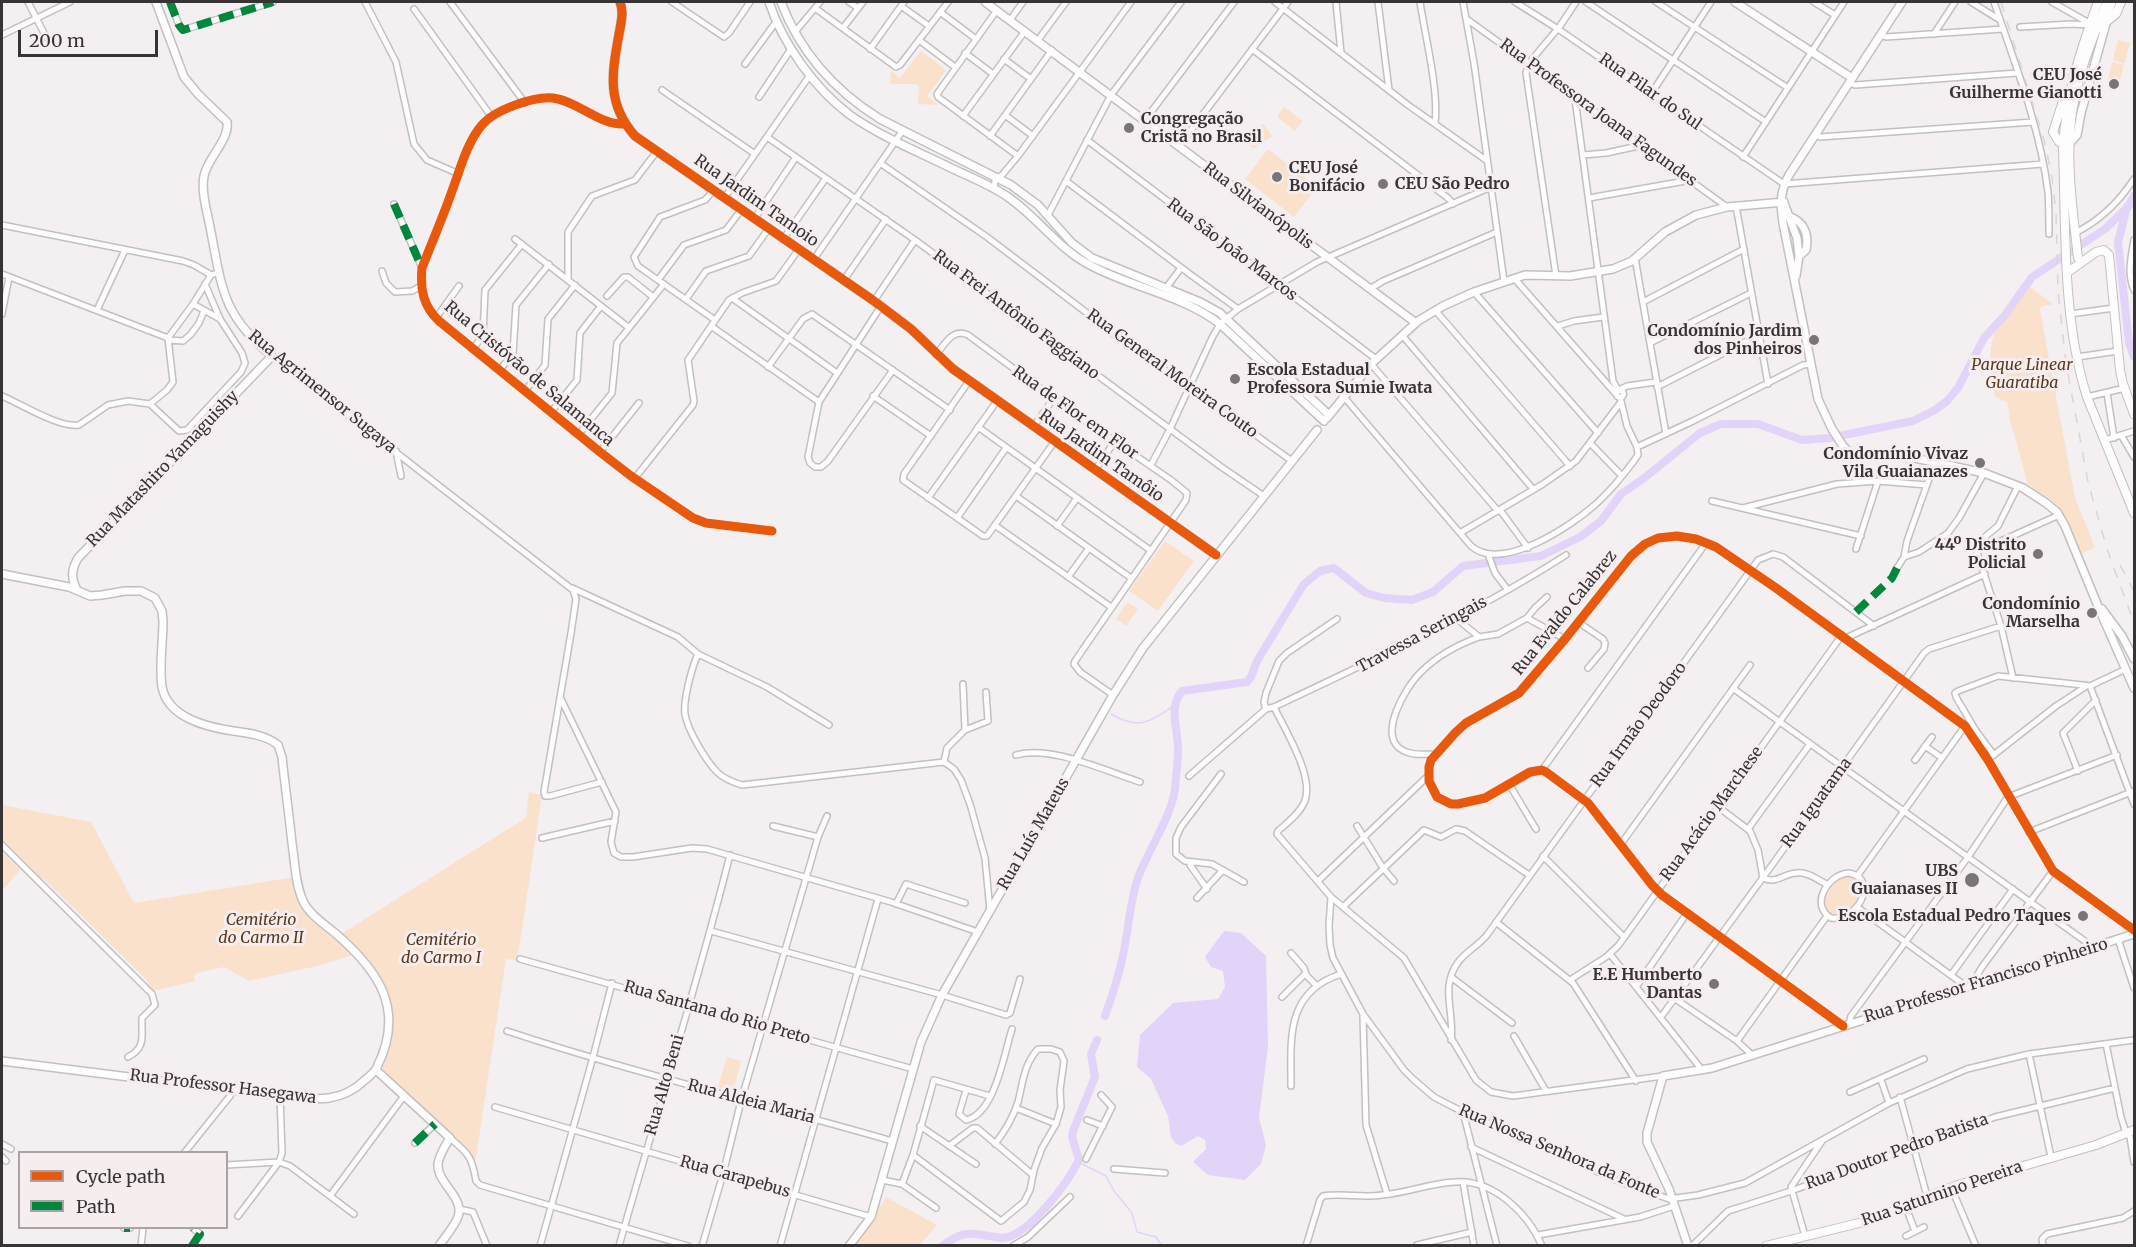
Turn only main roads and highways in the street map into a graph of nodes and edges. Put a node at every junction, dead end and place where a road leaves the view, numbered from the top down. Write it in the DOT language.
graph roads {
  1 [pos="156,2"];
  2 [pos="620,2"];
  3 [pos="769,2"];
  4 [pos="781,2"];
  5 [pos="985,2"];
  6 [pos="1735,2"];
  7 [pos="1902,2"];
  8 [pos="2098,2"];
  9 [pos="2107,2"];
  10 [pos="2112,2"];
  11 [pos="2121,2"];
  12 [pos="2105,23"];
  13 [pos="2092,27"];
  14 [pos="795,32"];
  15 [pos="790,47"];
  16 [pos="1850,81"];
  17 [pos="862,108"];
  18 [pos="855,118"];
  19 [pos="2067,143"];
  20 [pos="1782,200"];
  21 [pos="1048,215"];
  22 [pos="1788,216"];
  23 [pos="1037,219"];
  24 [pos="1793,226"];
  25 [pos="1803,226"];
  26 [pos="1785,234"];
  27 [pos="1787,245"];
  28 [pos="1799,256"];
  29 [pos="2080,260"];
  30 [pos="2067,269"];
  31 [pos="1796,284"];
  32 [pos="1416,323"];
  33 [pos="272,356"];
  34 [pos="969,381"];
  35 [pos="2134,414"];
  36 [pos="1326,418"];
  37 [pos="2131,495"];
  38 [pos="2134,513"];
  39 [pos="1216,555"];
  40 [pos="2,574"];
  41 [pos="77,590"];
  42 [pos="2097,602"];
  43 [pos="2134,659"];
  44 [pos="2130,668"];
  45 [pos="2134,688"];
  46 [pos="2134,932"];
  47 [pos="2,1061"];
  48 [pos="376,1070"];
  49 [pos="2131,1134"];
  50 [pos="440,1245"];
  51 [pos="849,1245"];
  52 [pos="1690,1245"];
  53 [pos="1766,1245"];
  1 -- 33 [label="main road, Rua Agrimensor Sugaya"];
  2 -- 34 [label="main road, Rua Jardim Tamoio"];
  3 -- 15 [label="main road"];
  4 -- 14 [label="main road"];
  5 -- 32 [label="main road, Rua Silvianópolis"];
  6 -- 16 [label="main road"];
  7 -- 16 [label="main road"];
  8 -- 13 [label="main road"];
  9 -- 13 [label="main road"];
  10 -- 12 [label="main road"];
  11 -- 12 [label="main road"];
  12 -- 13 [label="main road"];
  12 -- 19 [label="main road"];
  13 -- 19 [label="main road"];
  13 -- 19 [label="main road"];
  14 -- 15 [label="main road"];
  14 -- 17 [label="main road"];
  15 -- 18 [label="main road"];
  16 -- 20 [label="main road"];
  17 -- 18 [label="main road"];
  17 -- 21 [label="main road"];
  18 -- 23 [label="main road"];
  19 -- 29 [label="main road"];
  19 -- 30 [label="main road"];
  20 -- 22 [label="main road"];
  20 -- 26 [label="main road"];
  20 -- 32 [label="main road, Rua Luís Mateus"];
  21 -- 23 [label="main road"];
  21 -- 36 [label="main road"];
  22 -- 24 [label="main road"];
  22 -- 25 [label="main road"];
  23 -- 36 [label="main road"];
  24 -- 25 [label="main road"];
  24 -- 26 [label="main road"];
  24 -- 28 [label="main road"];
  25 -- 28 [label="main road"];
  26 -- 27 [label="main road"];
  27 -- 28 [label="main road"];
  27 -- 31 [label="main road"];
  28 -- 31 [label="main road"];
  29 -- 30 [label="main road"];
  29 -- 35 [label="main road"];
  30 -- 37 [label="main road"];
  31 -- 42 [label="main road"];
  32 -- 36 [label="main road, Rua Luís Mateus"];
  33 -- 41 [label="main road, Rua Matashiro Yamaguishy"];
  34 -- 39 [label="main road, Rua Jardim Tamôio"];
  36 -- 39 [label="main road, Rua Luís Mateus"];
  37 -- 38 [label="main road"];
  39 -- 51 [label="main road, Rua Luís Mateus"];
  40 -- 41 [label="main road"];
  41 -- 48 [label="main road, Rua Professor Hasegawa"];
  42 -- 43 [label="main road"];
  42 -- 44 [label="main road"];
  44 -- 45 [label="main road"];
  46 -- 52 [label="main road, Rua Professor Francisco Pinheiro"];
  47 -- 48 [label="main road, Rua Professor Hasegawa"];
  48 -- 50 [label="main road"];
  49 -- 53 [label="main road, Rua Saturnino Pereira"];
}
